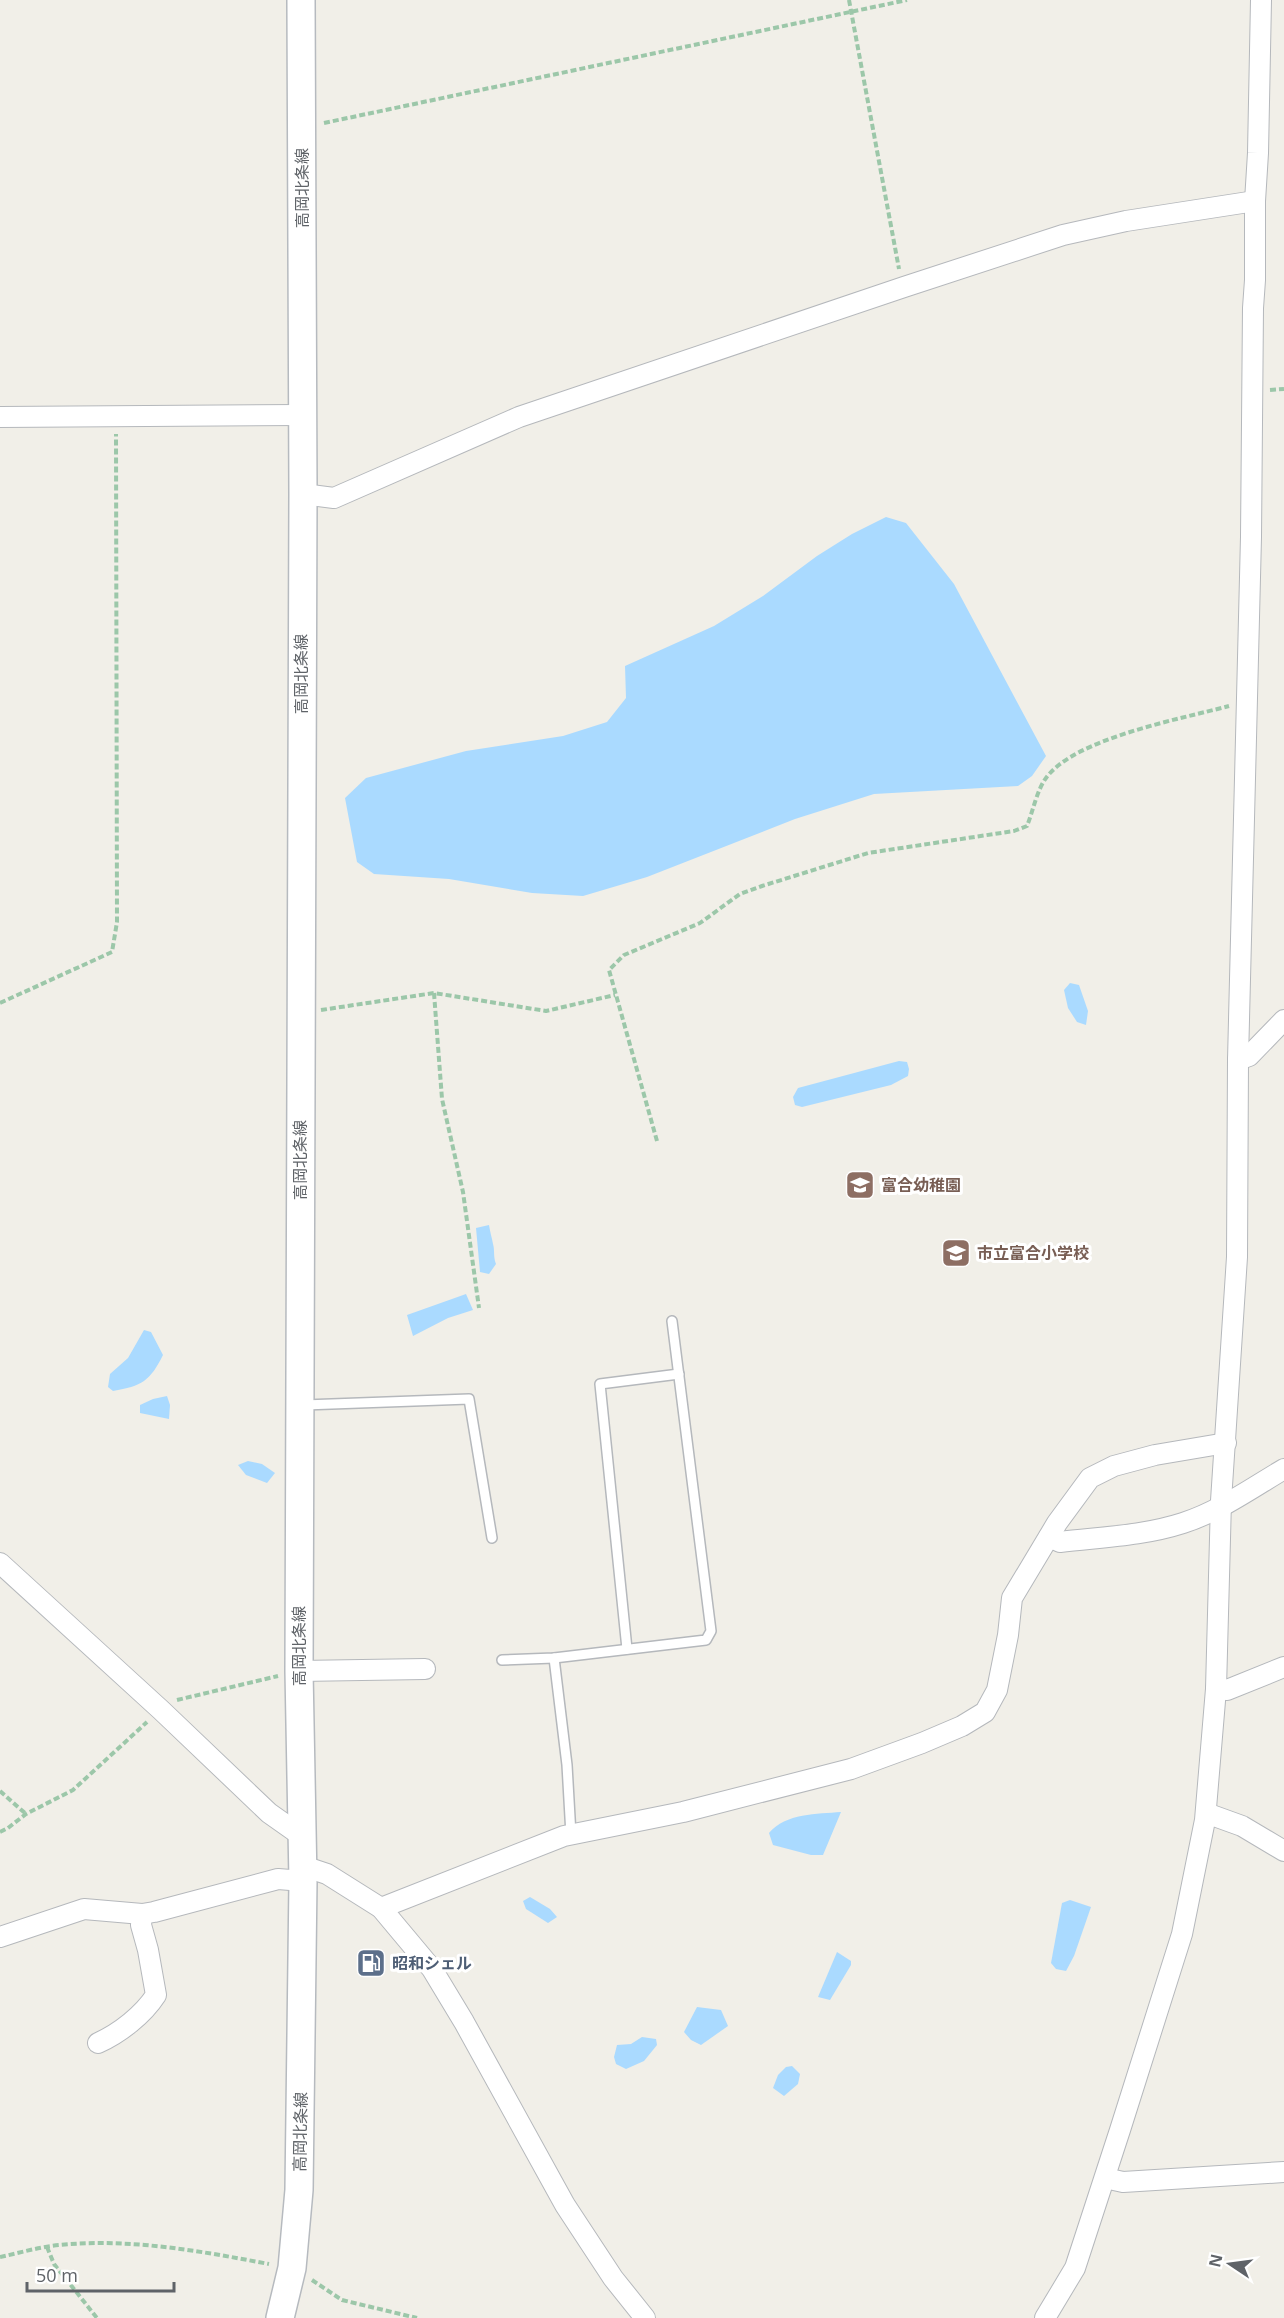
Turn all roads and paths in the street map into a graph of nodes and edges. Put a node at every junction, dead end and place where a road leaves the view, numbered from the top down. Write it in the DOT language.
graph roads {
  1 [pos="301,0"];
  2 [pos="849,0"];
  3 [pos="907,0"];
  4 [pos="1261,0"];
  5 [pos="852,13"];
  6 [pos="303,127"];
  7 [pos="1255,201"];
  8 [pos="904,287"];
  9 [pos="301,415"];
  10 [pos="0,417"];
  11 [pos="116,417"];
  12 [pos="303,494"];
  13 [pos="1247,702"];
  14 [pos="434,993"];
  15 [pos="616,995"];
  16 [pos="0,1003"];
  17 [pos="300,1013"];
  18 [pos="1284,1020"];
  19 [pos="1238,1060"];
  20 [pos="657,1141"];
  21 [pos="479,1308"];
  22 [pos="672,1321"];
  23 [pos="679,1374"];
  24 [pos="300,1405"];
  25 [pos="1226,1443"];
  26 [pos="1284,1469"];
  27 [pos="1221,1506"];
  28 [pos="1049,1537"];
  29 [pos="492,1538"];
  30 [pos="0,1563"];
  31 [pos="627,1649"];
  32 [pos="554,1658"];
  33 [pos="502,1660"];
  34 [pos="1284,1667"];
  35 [pos="425,1669"];
  36 [pos="299,1671"];
  37 [pos="1216,1689"];
  38 [pos="161,1710"];
  39 [pos="0,1791"];
  40 [pos="1206,1813"];
  41 [pos="26,1814"];
  42 [pos="0,1832"];
  43 [pos="572,1835"];
  44 [pos="303,1837"];
  45 [pos="1281,1845"];
  46 [pos="303,1874"];
  47 [pos="381,1908"];
  48 [pos="142,1914"];
  49 [pos="0,1937"];
  50 [pos="98,2043"];
  51 [pos="1284,2172"];
  52 [pos="1105,2178"];
  53 [pos="46,2247"];
  54 [pos="0,2257"];
  55 [pos="292,2268"];
  56 [pos="97,2318"];
  57 [pos="280,2318"];
  58 [pos="417,2318"];
  59 [pos="645,2318"];
  60 [pos="1046,2318"];
  1 -- 6 [label="main road, 高岡北条線"];
  2 -- 5 [label="path"];
  3 -- 5 [label="path"];
  4 -- 7 [label="street"];
  5 -- 6 [label="path"];
  5 -- 8 [label="path"];
  6 -- 9 [label="main road, 高岡北条線"];
  7 -- 8 [label="street"];
  7 -- 13 [label="street"];
  8 -- 12 [label="street"];
  9 -- 11 [label="street"];
  9 -- 12 [label="main road, 高岡北条線"];
  10 -- 11 [label="street"];
  11 -- 16 [label="path"];
  12 -- 17 [label="main road, 高岡北条線"];
  13 -- 15 [label="path"];
  13 -- 19 [label="street"];
  14 -- 15 [label="path"];
  14 -- 17 [label="path"];
  14 -- 21 [label="path"];
  15 -- 20 [label="path"];
  17 -- 24 [label="main road, 高岡北条線"];
  18 -- 19 [label="street"];
  19 -- 25 [label="street"];
  22 -- 23 [label="lane"];
  23 -- 31 [label="lane"];
  23 -- 31 [label="lane"];
  24 -- 29 [label="lane"];
  24 -- 36 [label="main road, 高岡北条線"];
  25 -- 27 [label="street"];
  25 -- 28 [label="street"];
  26 -- 27 [label="street"];
  27 -- 28 [label="street"];
  27 -- 37 [label="street"];
  28 -- 43 [label="street"];
  30 -- 38 [label="street"];
  31 -- 32 [label="lane"];
  32 -- 33 [label="lane"];
  32 -- 43 [label="lane"];
  34 -- 37 [label="street"];
  35 -- 36 [label="street"];
  36 -- 38 [label="path"];
  36 -- 44 [label="main road, 高岡北条線"];
  37 -- 40 [label="street"];
  38 -- 41 [label="path"];
  38 -- 44 [label="street"];
  39 -- 41 [label="path"];
  40 -- 45 [label="street"];
  40 -- 52 [label="street"];
  41 -- 42 [label="path"];
  43 -- 47 [label="street"];
  44 -- 46 [label="main road, 高岡北条線"];
  46 -- 47 [label="street"];
  46 -- 48 [label="street"];
  46 -- 55 [label="main road, 高岡北条線"];
  47 -- 59 [label="street"];
  48 -- 49 [label="street"];
  48 -- 50 [label="street"];
  51 -- 52 [label="street"];
  52 -- 60 [label="street"];
  53 -- 54 [label="path"];
  53 -- 55 [label="path"];
  53 -- 56 [label="path"];
  55 -- 57 [label="main road, 高岡北条線"];
  55 -- 58 [label="path"];
}
